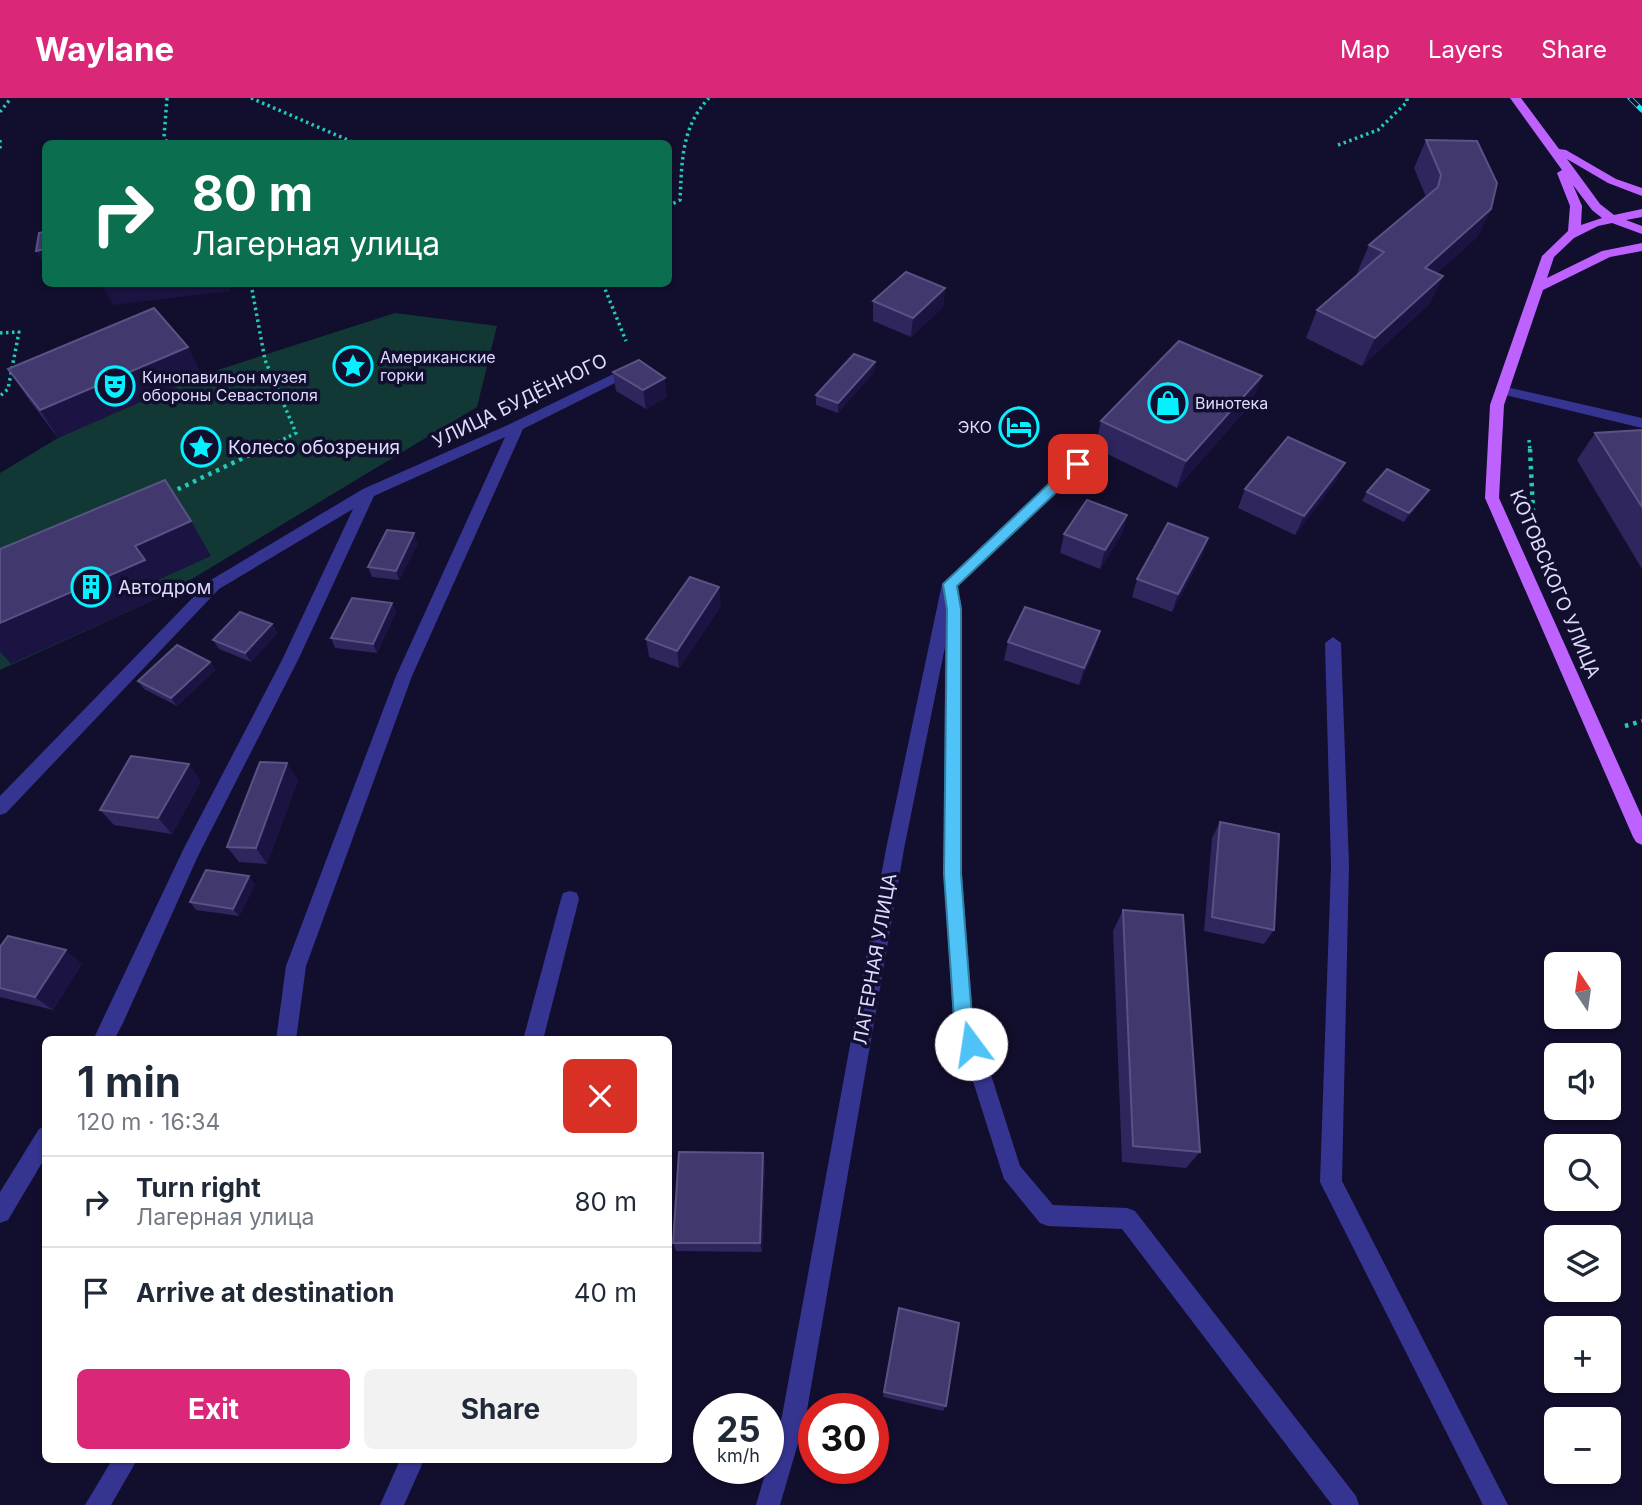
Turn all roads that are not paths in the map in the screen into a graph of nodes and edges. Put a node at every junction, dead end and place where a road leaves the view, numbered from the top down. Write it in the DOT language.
graph roads {
  1 [pos="1515,98"];
  2 [pos="1550,144"];
  3 [pos="1642,192"];
  4 [pos="1642,213"];
  5 [pos="1610,218"];
  6 [pos="1642,230"];
  7 [pos="1574,232"];
  8 [pos="1642,247"];
  9 [pos="1535,289"];
  10 [pos="636,367"];
  11 [pos="1502,390"];
  12 [pos="1642,423"];
  13 [pos="517,426"];
  14 [pos="1078,464"];
  15 [pos="368,493"];
  16 [pos="950,584"];
  17 [pos="1333,643"];
  18 [pos="0,808"];
  19 [pos="1642,837"];
  20 [pos="570,900"];
  21 [pos="105,1036"];
  22 [pos="287,1036"];
  23 [pos="534,1036"];
  24 [pos="42,1143"];
  25 [pos="0,1212"];
  26 [pos="123,1463"];
  27 [pos="411,1463"];
  28 [pos="97,1505"];
  29 [pos="393,1505"];
  30 [pos="768,1505"];
  31 [pos="1347,1505"];
  32 [pos="1496,1505"];
  1 -- 2 [label="main road"];
  2 -- 3 [label="main road"];
  2 -- 5 [label="main road"];
  2 -- 7 [label="main road"];
  4 -- 5 [label="main road"];
  5 -- 6 [label="main road"];
  5 -- 7 [label="main road"];
  7 -- 9 [label="main road, КОТОВСКОГО УЛИЦА"];
  8 -- 9 [label="main road"];
  9 -- 11 [label="main road, КОТОВСКОГО УЛИЦА"];
  10 -- 13 [label="street, УЛИЦА БУДЁННОГО"];
  11 -- 12 [label="street"];
  11 -- 19 [label="main road, КОТОВСКОГО УЛИЦА"];
  13 -- 15 [label="street, УЛИЦА БУДЁННОГО"];
  13 -- 22 [label="street"];
  14 -- 16 [label="street"];
  15 -- 18 [label="street, УЛИЦА БУДЁННОГО"];
  15 -- 21 [label="street"];
  16 -- 30 [label="street, ЛАГЕРНАЯ УЛИЦА"];
  16 -- 31 [label="street"];
  17 -- 32 [label="street"];
  20 -- 23 [label="street"];
  24 -- 25 [label="street"];
  26 -- 28 [label="street"];
  27 -- 29 [label="street"];
}
